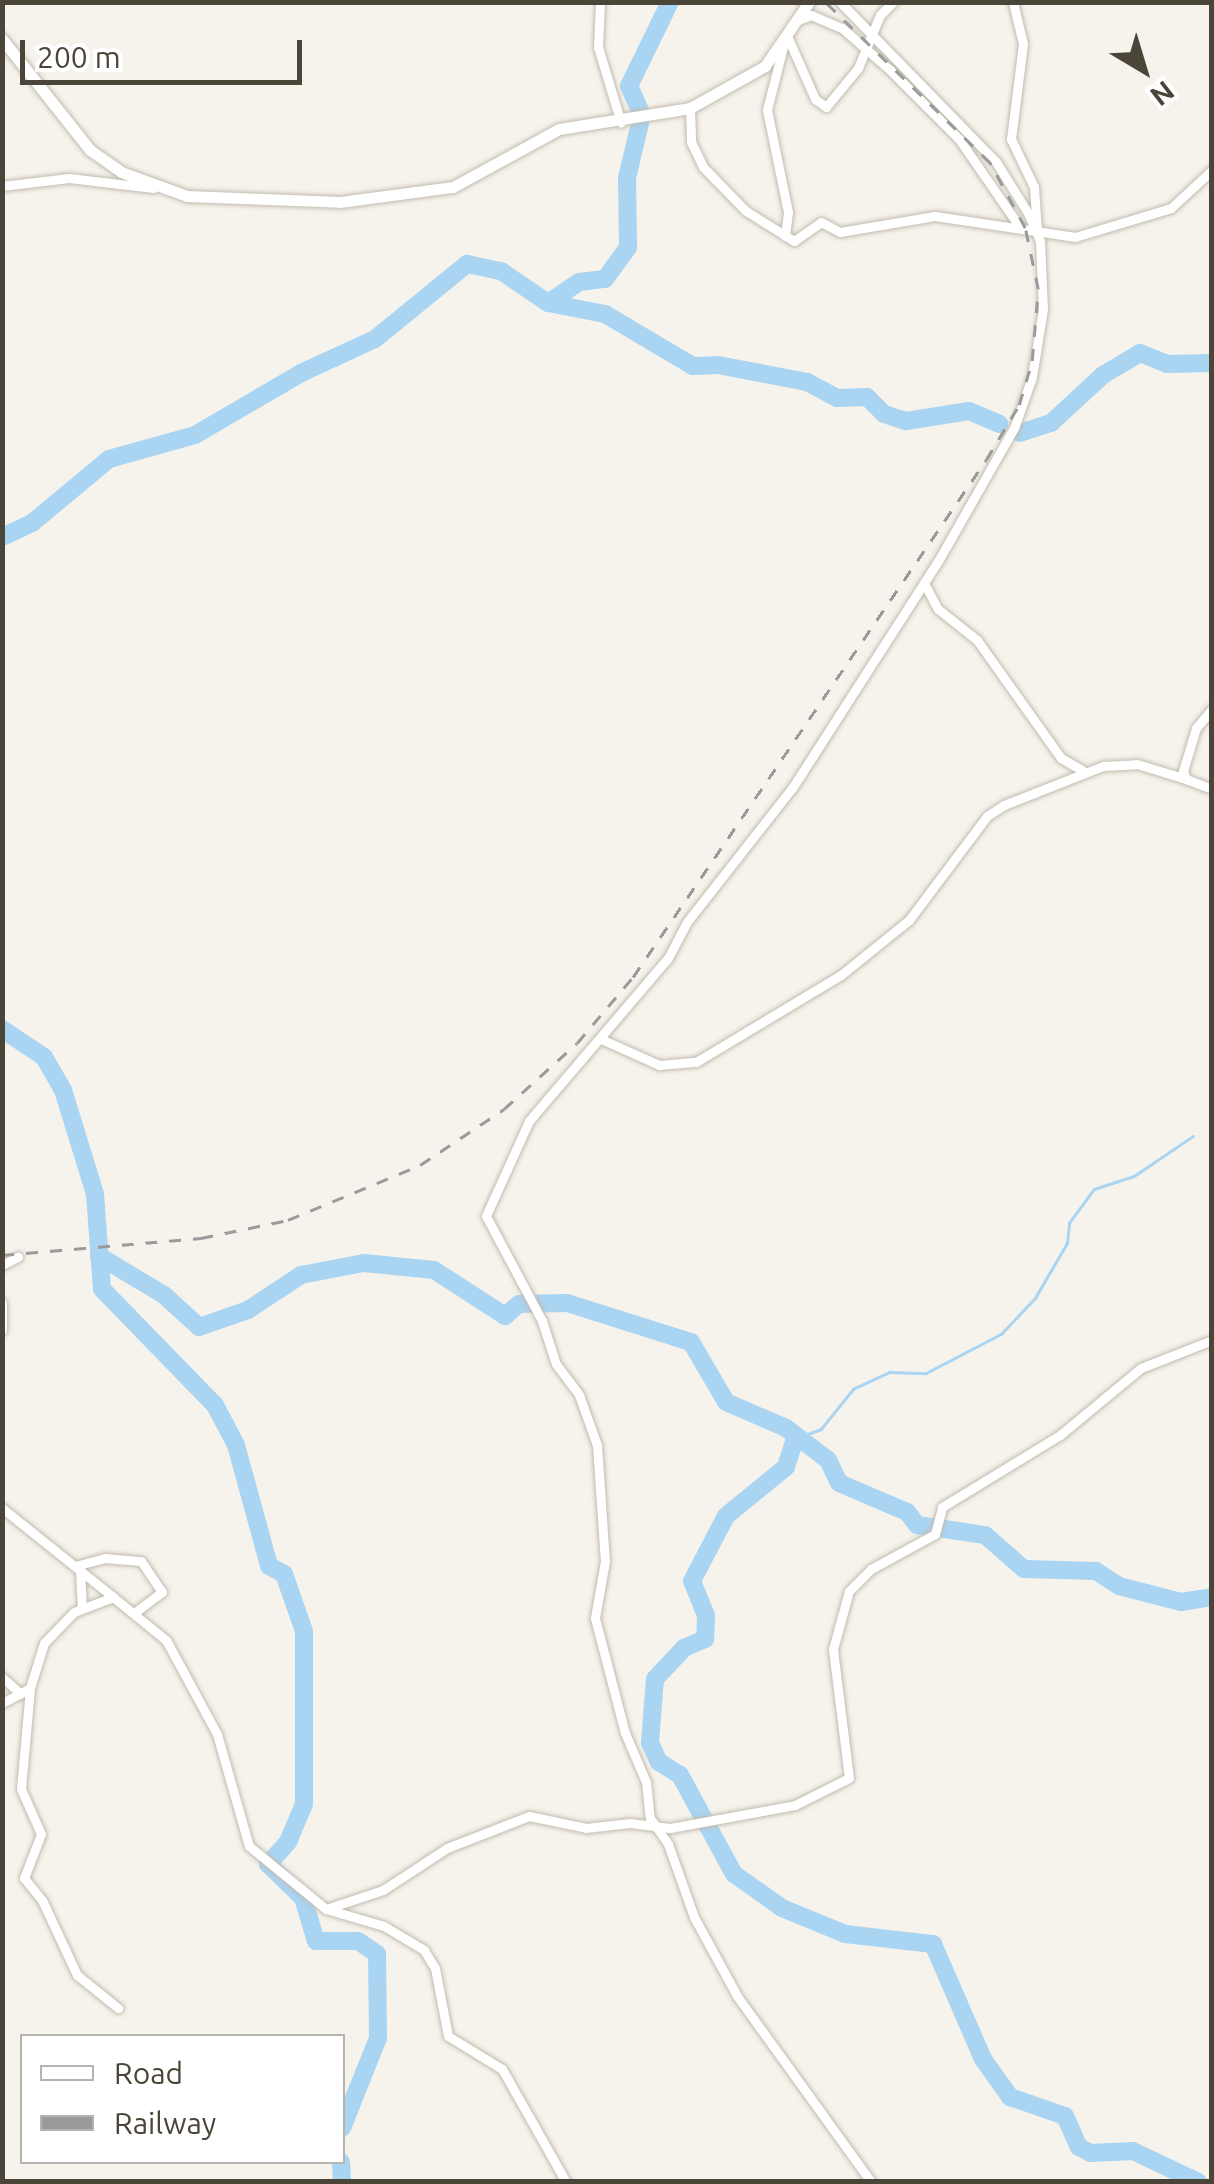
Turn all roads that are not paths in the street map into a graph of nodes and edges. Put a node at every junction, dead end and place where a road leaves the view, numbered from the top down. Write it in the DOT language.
graph roads {
  1 [pos="600,2"];
  2 [pos="809,2"];
  3 [pos="840,2"];
  4 [pos="893,2"];
  5 [pos="1013,2"];
  6 [pos="798,20"];
  7 [pos="869,37"];
  8 [pos="2,39"];
  9 [pos="786,42"];
  10 [pos="864,48"];
  11 [pos="690,108"];
  12 [pos="621,122"];
  13 [pos="1212,170"];
  14 [pos="2,186"];
  15 [pos="166,190"];
  16 [pos="1019,226"];
  17 [pos="1037,231"];
  18 [pos="785,236"];
  19 [pos="924,583"];
  20 [pos="1212,709"];
  21 [pos="1082,770"];
  22 [pos="1186,779"];
  23 [pos="1212,789"];
  24 [pos="601,1039"];
  25 [pos="18,1258"];
  26 [pos="2,1265"];
  27 [pos="2,1302"];
  28 [pos="2,1330"];
  29 [pos="1212,1340"];
  30 [pos="2,1508"];
  31 [pos="77,1568"];
  32 [pos="113,1597"];
  33 [pos="82,1606"];
  34 [pos="135,1612"];
  35 [pos="2,1677"];
  36 [pos="25,1691"];
  37 [pos="2,1702"];
  38 [pos="655,1827"];
  39 [pos="326,1909"];
  40 [pos="118,2008"];
  41 [pos="566,2182"];
  42 [pos="871,2182"];
  1 -- 12 [label="street"];
  2 -- 6 [label="street"];
  3 -- 7 [label="street"];
  4 -- 7 [label="street"];
  5 -- 17 [label="street"];
  6 -- 9 [label="street"];
  6 -- 10 [label="street"];
  7 -- 10 [label="street"];
  7 -- 17 [label="street"];
  8 -- 15 [label="street"];
  9 -- 10 [label="street"];
  9 -- 11 [label="street"];
  9 -- 18 [label="street"];
  10 -- 16 [label="street"];
  11 -- 12 [label="street"];
  11 -- 18 [label="street"];
  12 -- 15 [label="street"];
  13 -- 17 [label="street"];
  14 -- 15 [label="street"];
  16 -- 17 [label="street"];
  16 -- 18 [label="street"];
  17 -- 19 [label="street"];
  19 -- 21 [label="street"];
  19 -- 24 [label="street"];
  20 -- 22 [label="street"];
  21 -- 22 [label="street"];
  21 -- 24 [label="street"];
  22 -- 23 [label="street"];
  24 -- 38 [label="street"];
  25 -- 26 [label="street"];
  27 -- 28 [label="street"];
  29 -- 38 [label="street"];
  30 -- 31 [label="street"];
  31 -- 32 [label="street"];
  31 -- 33 [label="street"];
  31 -- 34 [label="street"];
  32 -- 33 [label="street"];
  32 -- 34 [label="street"];
  33 -- 36 [label="street"];
  34 -- 39 [label="street"];
  35 -- 36 [label="street"];
  36 -- 37 [label="street"];
  36 -- 40 [label="street"];
  38 -- 39 [label="street"];
  38 -- 42 [label="street"];
  39 -- 41 [label="street"];
}
